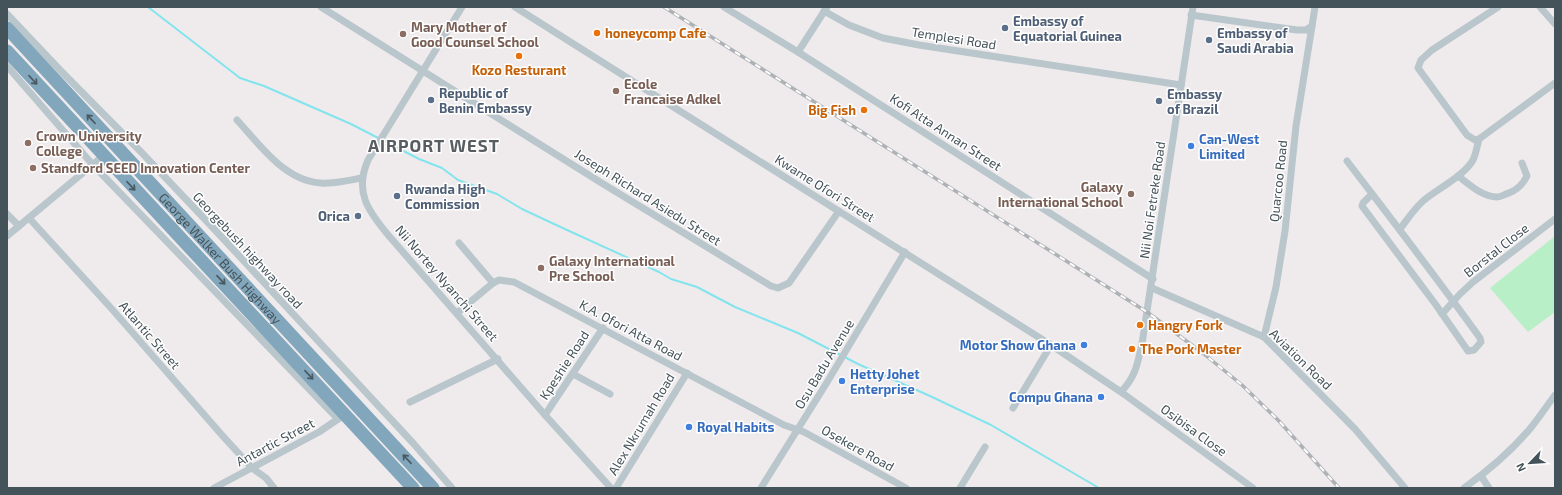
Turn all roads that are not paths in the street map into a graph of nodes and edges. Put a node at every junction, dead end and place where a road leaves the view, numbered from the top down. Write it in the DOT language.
graph roads {
  1 [pos="321,7"];
  2 [pos="462,7"];
  3 [pos="516,7"];
  4 [pos="724,7"];
  5 [pos="1193,7"];
  6 [pos="1315,7"];
  7 [pos="1498,7"];
  8 [pos="1540,7"];
  9 [pos="825,9"];
  10 [pos="7,14"];
  11 [pos="1191,15"];
  12 [pos="1555,24"];
  13 [pos="1312,26"];
  14 [pos="7,28"];
  15 [pos="7,52"];
  16 [pos="798,52"];
  17 [pos="7,66"];
  18 [pos="422,71"];
  19 [pos="1555,83"];
  20 [pos="1181,85"];
  21 [pos="237,120"];
  22 [pos="1479,140"];
  23 [pos="103,156"];
  24 [pos="1347,161"];
  25 [pos="1522,163"];
  26 [pos="93,164"];
  27 [pos="1458,176"];
  28 [pos="362,178"];
  29 [pos="1372,194"];
  30 [pos="839,211"];
  31 [pos="7,214"];
  32 [pos="29,218"];
  33 [pos="1555,219"];
  34 [pos="19,226"];
  35 [pos="1400,230"];
  36 [pos="7,236"];
  37 [pos="459,243"];
  38 [pos="905,252"];
  39 [pos="1153,279"];
  40 [pos="493,283"];
  41 [pos="1152,288"];
  42 [pos="1453,301"];
  43 [pos="458,313"];
  44 [pos="1442,314"];
  45 [pos="603,328"];
  46 [pos="1264,338"];
  47 [pos="1051,345"];
  48 [pos="498,360"];
  49 [pos="687,373"];
  50 [pos="573,374"];
  51 [pos="1121,392"];
  52 [pos="610,394"];
  53 [pos="1555,395"];
  54 [pos="410,402"];
  55 [pos="1013,408"];
  56 [pos="546,415"];
  57 [pos="342,417"];
  58 [pos="798,430"];
  59 [pos="985,447"];
  60 [pos="252,468"];
  61 [pos="1480,476"];
  62 [pos="214,488"];
  63 [pos="274,488"];
  64 [pos="413,488"];
  65 [pos="433,488"];
  66 [pos="452,488"];
  67 [pos="611,488"];
  68 [pos="616,488"];
  69 [pos="761,488"];
  70 [pos="906,488"];
  71 [pos="960,488"];
  72 [pos="1253,488"];
  73 [pos="1405,488"];
  74 [pos="1464,488"];
  75 [pos="1489,488"];
  1 -- 18 [label="street, Joseph Richard Asiedu Street"];
  2 -- 18 [label="street"];
  3 -- 30 [label="street, Kwame Ofori Street"];
  4 -- 16 [label="street, Kofi Atta Annan Street"];
  5 -- 11 [label="street, Nii Noi Fetreke Road"];
  6 -- 13 [label="street, Quarcoo Road"];
  7 -- 22 [label="street"];
  8 -- 12 [label="street"];
  9 -- 16 [label="street"];
  9 -- 20 [label="street, Templesi Road"];
  10 -- 66 [label="street, Georgebush highway road"];
  11 -- 13 [label="street"];
  11 -- 20 [label="street, Nii Noi Fetreke Road"];
  13 -- 46 [label="street, Quarcoo Road"];
  65 -- 14 [label="highway, George Walker Bush Highway, one-way"];
  15 -- 23 [label="highway, George Walker Bush Highway, one-way"];
  16 -- 39 [label="street, Kofi Atta Annan Street"];
  17 -- 26 [label="street"];
  18 -- 28 [label="street, Nii Nortey Nyanchi Street"];
  18 -- 30 [label="street, Joseph Richard Asiedu Street"];
  19 -- 22 [label="street"];
  20 -- 39 [label="street, Nii Noi Fetreke Road"];
  21 -- 28 [label="street"];
  22 -- 27 [label="street"];
  23 -- 26 [label="street"];
  23 -- 57 [label="highway, George Walker Bush Highway, one-way"];
  24 -- 29 [label="street"];
  25 -- 27 [label="street"];
  26 -- 32 [label="street"];
  26 -- 57 [label="street"];
  27 -- 35 [label="street"];
  28 -- 43 [label="street, Nii Nortey Nyanchi Street"];
  29 -- 35 [label="street"];
  29 -- 44 [label="street"];
  30 -- 38 [label="street, Kwame Ofori Street"];
  31 -- 34 [label="street"];
  32 -- 34 [label="street"];
  32 -- 60 [label="street, Atlantic Street"];
  33 -- 42 [label="street, Borstal Close"];
  34 -- 36 [label="street"];
  35 -- 42 [label="street"];
  37 -- 40 [label="street"];
  38 -- 47 [label="street, Kwame Ofori Street"];
  38 -- 58 [label="street, Osu Badu Avenue"];
  39 -- 41 [label="street, Nii Noi Fetreke Road"];
  40 -- 43 [label="street"];
  40 -- 45 [label="street, K.A. Ofori Atta Road"];
  41 -- 46 [label="street, Aviation Road"];
  41 -- 51 [label="street, Nii Noi Fetreke Road"];
  42 -- 44 [label="street, Borstal Close"];
  42 -- 44 [label="street"];
  43 -- 48 [label="street, Nii Nortey Nyanchi Street"];
  45 -- 49 [label="street, K.A. Ofori Atta Road"];
  45 -- 50 [label="street, Kpeshie Road"];
  46 -- 73 [label="street, Aviation Road"];
  47 -- 51 [label="street, Kwame Ofori Street"];
  47 -- 55 [label="street"];
  48 -- 54 [label="street"];
  48 -- 56 [label="street, Nii Nortey Nyanchi Street"];
  49 -- 58 [label="street, K.A. Ofori Atta Road"];
  49 -- 68 [label="street, Alex Nkrumah Road"];
  50 -- 52 [label="street"];
  50 -- 56 [label="street, Kpeshie Road"];
  51 -- 72 [label="street, Osibisa Close"];
  53 -- 61 [label="street"];
  56 -- 67 [label="street, Nii Nortey Nyanchi Street"];
  57 -- 60 [label="street, Antartic Street"];
  57 -- 64 [label="highway, George Walker Bush Highway"];
  58 -- 69 [label="street, Osu Badu Avenue"];
  58 -- 70 [label="street, Osekere Road"];
  59 -- 71 [label="street"];
  60 -- 62 [label="street, Antartic Street"];
  60 -- 63 [label="street, Atlantic Street"];
  61 -- 74 [label="street"];
  61 -- 75 [label="street"];
}
